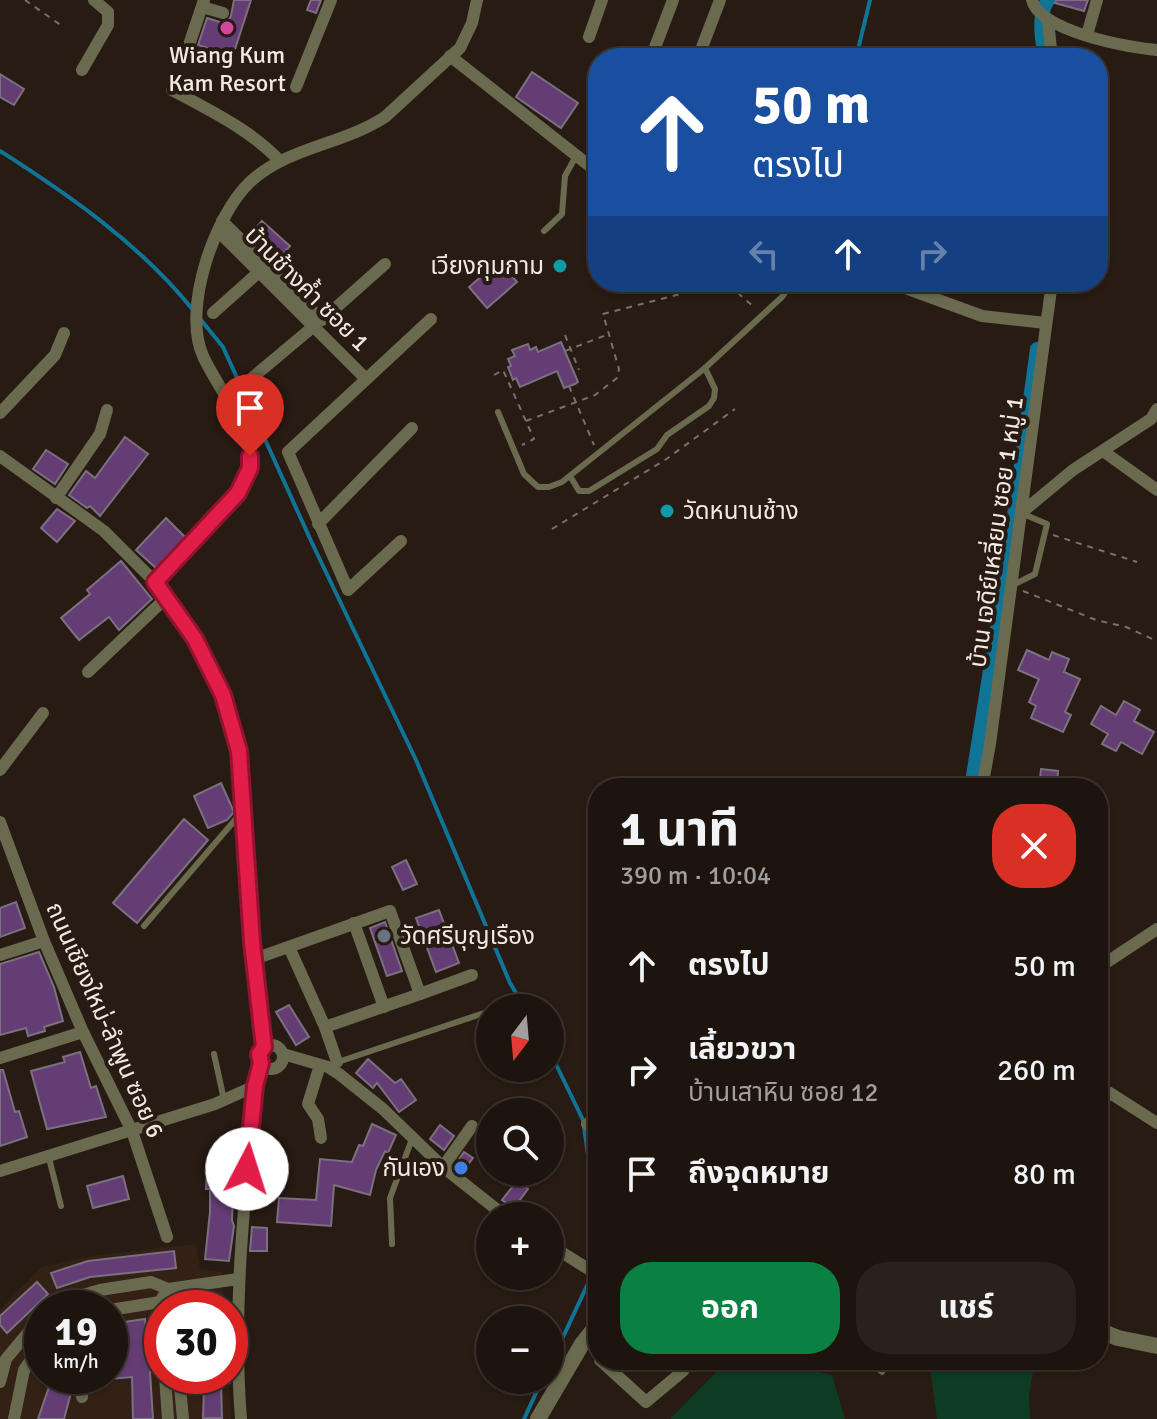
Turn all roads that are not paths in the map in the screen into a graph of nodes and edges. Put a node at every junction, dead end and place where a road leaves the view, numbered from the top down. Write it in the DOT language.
graph roads {
  1 [pos="94,0"];
  2 [pos="331,0"];
  3 [pos="477,0"];
  4 [pos="602,0"];
  5 [pos="673,0"];
  6 [pos="720,0"];
  7 [pos="1097,0"];
  8 [pos="203,4"];
  9 [pos="223,13"];
  10 [pos="1041,13"];
  11 [pos="1087,35"];
  12 [pos="589,37"];
  13 [pos="190,42"];
  14 [pos="655,48"];
  15 [pos="702,48"];
  16 [pos="1050,48"];
  17 [pos="1157,50"];
  18 [pos="450,56"];
  19 [pos="82,70"];
  20 [pos="296,87"];
  21 [pos="172,90"];
  22 [pos="576,156"];
  23 [pos="280,161"];
  24 [pos="588,165"];
  25 [pos="220,226"];
  26 [pos="544,231"];
  27 [pos="385,264"];
  28 [pos="259,272"];
  29 [pos="785,292"];
  30 [pos="922,292"];
  31 [pos="1049,292"];
  32 [pos="213,313"];
  33 [pos="431,319"];
  34 [pos="1041,323"];
  35 [pos="314,326"];
  36 [pos="64,333"];
  37 [pos="705,368"];
  38 [pos="252,378"];
  39 [pos="366,379"];
  40 [pos="1157,409"];
  41 [pos="107,410"];
  42 [pos="498,412"];
  43 [pos="0,413"];
  44 [pos="412,428"];
  45 [pos="1103,451"];
  46 [pos="0,456"];
  47 [pos="570,476"];
  48 [pos="1157,490"];
  49 [pos="56,498"];
  50 [pos="1021,513"];
  51 [pos="318,524"];
  52 [pos="401,541"];
  53 [pos="155,582"];
  54 [pos="1014,584"];
  55 [pos="166,598"];
  56 [pos="88,672"];
  57 [pos="43,713"];
  58 [pos="0,770"];
  59 [pos="984,778"];
  60 [pos="244,810"];
  61 [pos="0,822"];
  62 [pos="4,848"];
  63 [pos="354,923"];
  64 [pos="144,926"];
  65 [pos="1157,929"];
  66 [pos="44,941"];
  67 [pos="289,947"];
  68 [pos="0,955"];
  69 [pos="254,959"];
  70 [pos="1108,961"];
  71 [pos="472,975"];
  72 [pos="420,994"];
  73 [pos="384,1007"];
  74 [pos="476,1016"];
  75 [pos="325,1027"];
  76 [pos="83,1032"];
  77 [pos="264,1047"];
  78 [pos="214,1054"];
  79 [pos="283,1054"];
  80 [pos="0,1058"];
  81 [pos="261,1063"];
  82 [pos="328,1065"];
  83 [pos="255,1086"];
  84 [pos="224,1100"];
  85 [pos="1108,1102"];
  86 [pos="1157,1123"];
  87 [pos="472,1126"];
  88 [pos="132,1131"];
  89 [pos="321,1138"];
  90 [pos="412,1139"];
  91 [pos="49,1158"];
  92 [pos="443,1167"];
  93 [pos="0,1171"];
  94 [pos="487,1202"];
  95 [pos="61,1206"];
  96 [pos="167,1237"];
  97 [pos="392,1244"];
  98 [pos="564,1254"];
  99 [pos="588,1269"];
  100 [pos="238,1279"];
  101 [pos="168,1289"];
  102 [pos="100,1290"];
  103 [pos="1108,1334"];
  104 [pos="588,1336"];
  105 [pos="24,1338"];
  106 [pos="582,1344"];
  107 [pos="1157,1346"];
  108 [pos="588,1349"];
  109 [pos="24,1370"];
  110 [pos="611,1370"];
  111 [pos="683,1370"];
  112 [pos="880,1370"];
  113 [pos="882,1372"];
  114 [pos="0,1382"];
  115 [pos="82,1394"];
  116 [pos="166,1394"];
  117 [pos="181,1394"];
  118 [pos="82,1397"];
  119 [pos="544,1416"];
  120 [pos="14,1419"];
  121 [pos="168,1419"];
  122 [pos="183,1419"];
  123 [pos="241,1419"];
  1 -- 19 [label="street"];
  2 -- 20 [label="street"];
  3 -- 18 [label="street"];
  4 -- 12 [label="street"];
  5 -- 14 [label="street"];
  6 -- 15 [label="street"];
  7 -- 11 [label="street"];
  8 -- 9 [label="street"];
  8 -- 13 [label="street"];
  10 -- 11 [label="street"];
  10 -- 16 [label="street"];
  11 -- 17 [label="street"];
  18 -- 22 [label="street"];
  18 -- 23 [label="street"];
  21 -- 23 [label="street"];
  22 -- 24 [label="street"];
  22 -- 26 [label="lane"];
  23 -- 25 [label="street"];
  25 -- 27 [label="street"];
  25 -- 28 [label="street, บ้านช้างค้ำ ซอย 1"];
  25 -- 53 [label="street"];
  28 -- 32 [label="street"];
  28 -- 35 [label="street, บ้านช้างค้ำ ซอย 1"];
  29 -- 37 [label="lane"];
  30 -- 34 [label="street"];
  31 -- 34 [label="street, บ้าน เจดีย์เหลี่ยม ซอย 1 หมู่ 1"];
  33 -- 39 [label="street"];
  34 -- 50 [label="street, บ้าน เจดีย์เหลี่ยม ซอย 1 หมู่ 1"];
  35 -- 38 [label="street"];
  35 -- 39 [label="street, บ้านช้างค้ำ ซอย 1"];
  36 -- 43 [label="street"];
  37 -- 47 [label="lane"];
  37 -- 47 [label="lane"];
  39 -- 51 [label="street"];
  40 -- 45 [label="street"];
  41 -- 49 [label="street"];
  42 -- 47 [label="lane"];
  44 -- 51 [label="street"];
  45 -- 48 [label="street"];
  45 -- 50 [label="street"];
  46 -- 49 [label="street"];
  49 -- 53 [label="street"];
  50 -- 54 [label="street, บ้าน เจดีย์เหลี่ยม ซอย 1 หมู่ 1"];
  50 -- 54 [label="lane"];
  51 -- 52 [label="street"];
  53 -- 55 [label="street"];
  54 -- 59 [label="street, บ้าน เจดีย์เหลี่ยม ซอย 1 หมู่ 1"];
  55 -- 56 [label="street"];
  55 -- 60 [label="street"];
  57 -- 58 [label="street"];
  60 -- 64 [label="lane"];
  60 -- 69 [label="street"];
  61 -- 62 [label="street, ถนนเชียงใหม่-ลำพูน ซอย 6"];
  62 -- 66 [label="street, ถนนเชียงใหม่-ลำพูน ซอย 6"];
  63 -- 67 [label="street"];
  63 -- 72 [label="street"];
  63 -- 73 [label="street"];
  65 -- 70 [label="street"];
  66 -- 68 [label="street"];
  66 -- 76 [label="street, ถนนเชียงใหม่-ลำพูน ซอย 6"];
  67 -- 69 [label="street"];
  67 -- 75 [label="street"];
  69 -- 77 [label="street"];
  71 -- 72 [label="street"];
  72 -- 73 [label="street"];
  73 -- 75 [label="street"];
  74 -- 82 [label="lane"];
  75 -- 82 [label="street"];
  76 -- 80 [label="street"];
  76 -- 88 [label="street, ถนนเชียงใหม่-ลำพูน ซอย 6"];
  77 -- 79 [label="street"];
  77 -- 81 [label="street"];
  78 -- 84 [label="lane"];
  79 -- 81 [label="street"];
  79 -- 82 [label="street"];
  81 -- 83 [label="street"];
  82 -- 89 [label="street"];
  82 -- 90 [label="street"];
  83 -- 84 [label="street"];
  83 -- 100 [label="street"];
  84 -- 88 [label="street"];
  85 -- 86 [label="street"];
  87 -- 92 [label="street"];
  88 -- 91 [label="street"];
  88 -- 96 [label="street, ถนนเชียงใหม่-ลำพูน ซอย 6"];
  90 -- 92 [label="street"];
  90 -- 97 [label="lane"];
  91 -- 93 [label="street"];
  91 -- 95 [label="lane"];
  92 -- 94 [label="street"];
  98 -- 99 [label="street"];
  100 -- 101 [label="street"];
  100 -- 123 [label="street"];
  101 -- 102 [label="street"];
  103 -- 107 [label="street"];
  104 -- 106 [label="street"];
  105 -- 114 [label="street"];
  106 -- 108 [label="street"];
  106 -- 119 [label="street"];
  109 -- 120 [label="street"];
  110 -- 111 [label="street"];
  112 -- 113 [label="lane"];
  115 -- 118 [label="street"];
  116 -- 121 [label="street"];
  117 -- 122 [label="street"];
}
